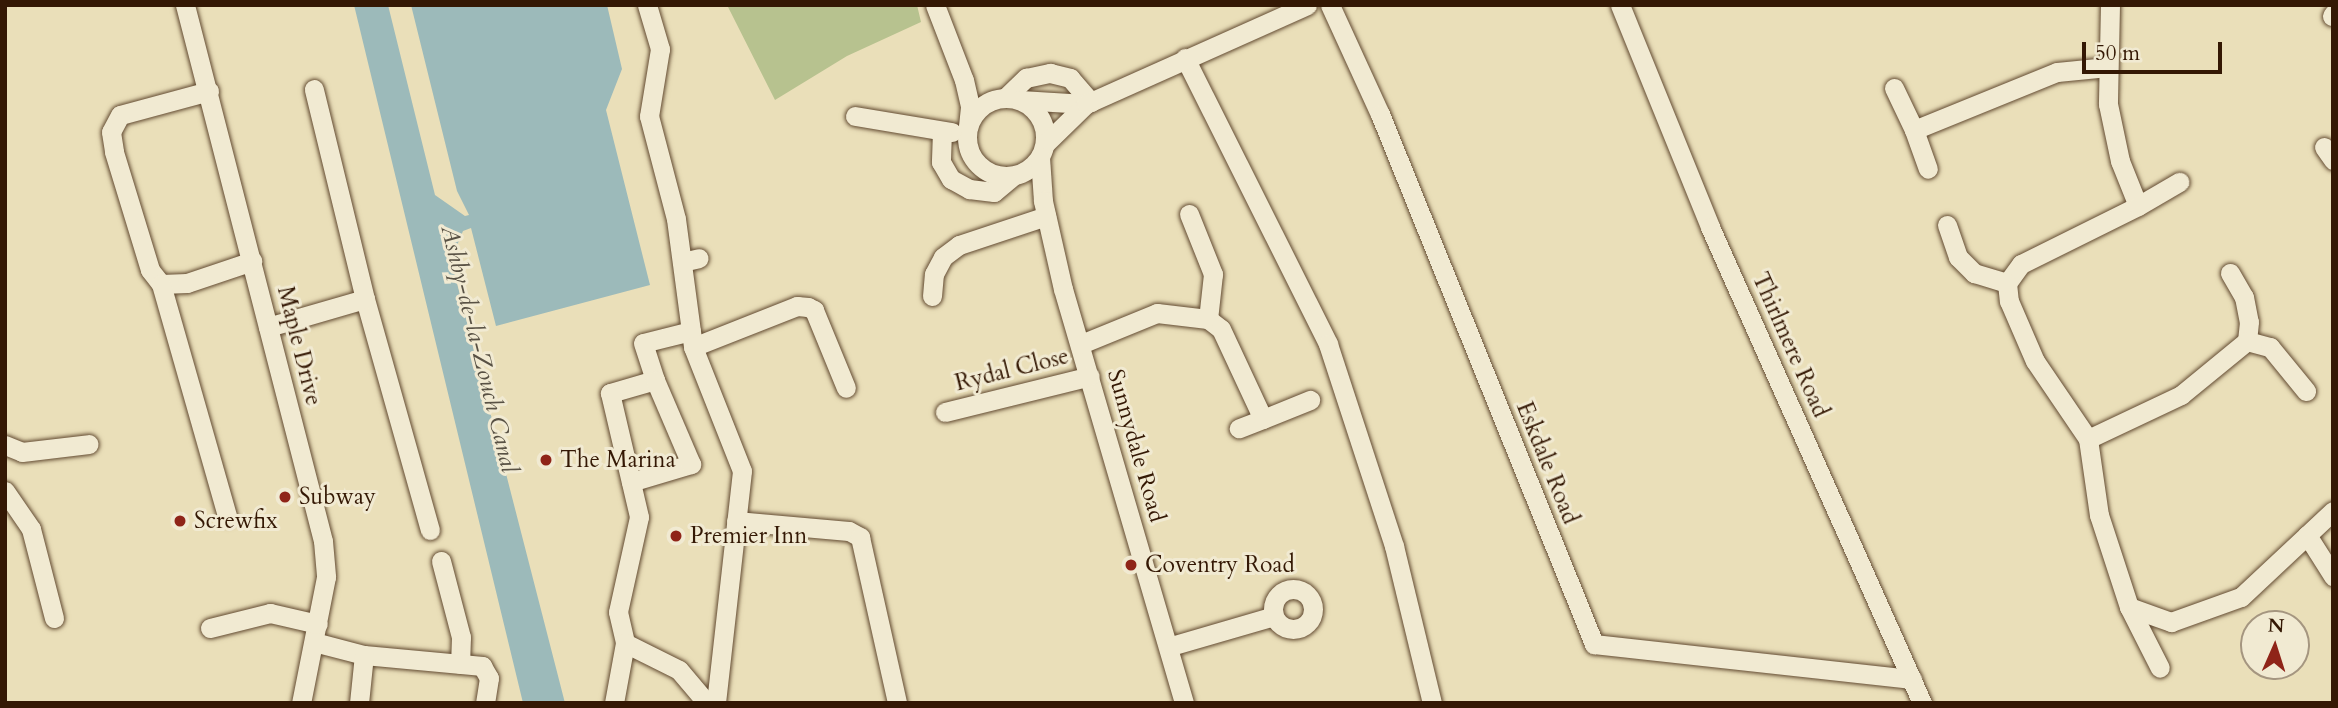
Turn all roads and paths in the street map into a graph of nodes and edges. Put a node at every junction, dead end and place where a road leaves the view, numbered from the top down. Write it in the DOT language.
graph roads {
  1 [pos="185,5"];
  2 [pos="646,5"];
  3 [pos="1307,5"];
  4 [pos="1330,5"];
  5 [pos="1620,5"];
  6 [pos="2110,5"];
  7 [pos="941,7"];
  8 [pos="1185,58"];
  9 [pos="2108,67"];
  10 [pos="964,80"];
  11 [pos="1894,88"];
  12 [pos="314,89"];
  13 [pos="209,91"];
  14 [pos="1005,100"];
  15 [pos="1089,103"];
  16 [pos="855,116"];
  17 [pos="968,130"];
  18 [pos="1914,130"];
  19 [pos="942,131"];
  20 [pos="1043,151"];
  21 [pos="1928,169"];
  22 [pos="1017,174"];
  23 [pos="2179,182"];
  24 [pos="2138,206"];
  25 [pos="1044,209"];
  26 [pos="1189,214"];
  27 [pos="1947,225"];
  28 [pos="252,261"];
  29 [pos="2230,273"];
  30 [pos="2007,283"];
  31 [pos="161,284"];
  32 [pos="932,296"];
  33 [pos="365,299"];
  34 [pos="1208,319"];
  35 [pos="268,327"];
  36 [pos="692,339"];
  37 [pos="2247,341"];
  38 [pos="1081,344"];
  39 [pos="1090,376"];
  40 [pos="655,380"];
  41 [pos="846,388"];
  42 [pos="2306,391"];
  43 [pos="1310,400"];
  44 [pos="945,411"];
  45 [pos="1263,419"];
  46 [pos="1239,428"];
  47 [pos="2088,439"];
  48 [pos="89,444"];
  49 [pos="5,445"];
  50 [pos="631,482"];
  51 [pos="5,491"];
  52 [pos="2333,512"];
  53 [pos="227,516"];
  54 [pos="736,521"];
  55 [pos="430,530"];
  56 [pos="2307,535"];
  57 [pos="441,561"];
  58 [pos="2333,576"];
  59 [pos="2129,607"];
  60 [pos="1274,616"];
  61 [pos="54,618"];
  62 [pos="210,628"];
  63 [pos="316,633"];
  64 [pos="625,643"];
  65 [pos="1171,646"];
  66 [pos="364,655"];
  67 [pos="460,664"];
  68 [pos="2160,668"];
  69 [pos="1912,679"];
  70 [pos="301,703"];
  71 [pos="359,703"];
  72 [pos="485,703"];
  73 [pos="614,703"];
  74 [pos="707,703"];
  75 [pos="716,703"];
  76 [pos="897,703"];
  77 [pos="1184,703"];
  78 [pos="1432,703"];
  79 [pos="1922,703"];
  1 -- 13 [label="street, Maple Drive"];
  2 -- 36 [label="street"];
  3 -- 8 [label="street"];
  4 -- 69 [label="street, Eskdale Road"];
  5 -- 69 [label="street, Thirlmere Road"];
  6 -- 9 [label="street"];
  7 -- 10 [label="street"];
  8 -- 15 [label="street"];
  8 -- 78 [label="street"];
  9 -- 18 [label="street"];
  9 -- 24 [label="street"];
  10 -- 14 [label="street"];
  10 -- 17 [label="street"];
  11 -- 18 [label="street"];
  12 -- 33 [label="street"];
  13 -- 28 [label="street, Maple Drive"];
  13 -- 31 [label="street"];
  14 -- 15 [label="street"];
  14 -- 15 [label="street"];
  14 -- 17 [label="street"];
  14 -- 20 [label="street"];
  15 -- 20 [label="street"];
  16 -- 19 [label="street"];
  17 -- 19 [label="street"];
  17 -- 22 [label="street"];
  18 -- 21 [label="street"];
  19 -- 22 [label="street"];
  20 -- 22 [label="street"];
  20 -- 25 [label="street, Sunnydale Road"];
  22 -- 25 [label="street, Sunnydale Road"];
  23 -- 24 [label="street"];
  24 -- 30 [label="street"];
  25 -- 32 [label="street"];
  25 -- 38 [label="street, Sunnydale Road"];
  26 -- 34 [label="street"];
  27 -- 30 [label="street"];
  28 -- 31 [label="street"];
  28 -- 35 [label="street, Maple Drive"];
  29 -- 37 [label="street"];
  30 -- 47 [label="street"];
  31 -- 53 [label="street"];
  33 -- 35 [label="street"];
  33 -- 55 [label="street"];
  34 -- 38 [label="street"];
  34 -- 45 [label="street"];
  35 -- 63 [label="street, Maple Drive"];
  36 -- 40 [label="street"];
  36 -- 41 [label="street"];
  36 -- 54 [label="street"];
  37 -- 42 [label="street"];
  37 -- 47 [label="street"];
  38 -- 39 [label="street, Sunnydale Road"];
  39 -- 44 [label="street, Rydal Close"];
  39 -- 65 [label="street, Sunnydale Road"];
  40 -- 50 [label="street"];
  40 -- 50 [label="street"];
  43 -- 45 [label="street"];
  45 -- 46 [label="street"];
  47 -- 59 [label="street"];
  48 -- 49 [label="street"];
  50 -- 64 [label="street"];
  51 -- 61 [label="street"];
  52 -- 56 [label="street"];
  54 -- 75 [label="street"];
  54 -- 76 [label="street"];
  56 -- 58 [label="street"];
  56 -- 59 [label="street"];
  57 -- 67 [label="street"];
  59 -- 68 [label="street"];
  60 -- 65 [label="street"];
  62 -- 63 [label="street"];
  63 -- 66 [label="street"];
  63 -- 70 [label="street, Maple Drive"];
  64 -- 73 [label="street"];
  64 -- 74 [label="street"];
  65 -- 77 [label="street, Sunnydale Road"];
  66 -- 67 [label="street"];
  66 -- 71 [label="street"];
  67 -- 72 [label="street"];
  69 -- 79 [label="street, Thirlmere Road"];
}
